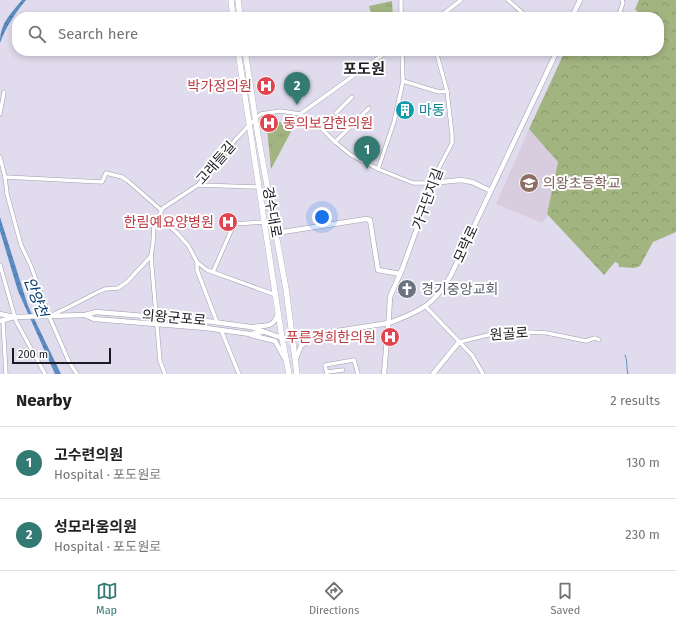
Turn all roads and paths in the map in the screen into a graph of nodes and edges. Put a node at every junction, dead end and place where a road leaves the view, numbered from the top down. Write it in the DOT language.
graph roads {
  1 [pos="231,0"];
  2 [pos="238,0"];
  3 [pos="401,0"];
  4 [pos="461,0"];
  5 [pos="508,0"];
  6 [pos="580,0"];
  7 [pos="622,0"];
  8 [pos="233,12"];
  9 [pos="239,12"];
  10 [pos="401,12"];
  11 [pos="445,12"];
  12 [pos="521,12"];
  13 [pos="574,12"];
  14 [pos="620,12"];
  15 [pos="239,56"];
  16 [pos="246,56"];
  17 [pos="381,56"];
  18 [pos="402,56"];
  19 [pos="437,56"];
  20 [pos="555,56"];
  21 [pos="403,81"];
  22 [pos="447,91"];
  23 [pos="4,92"];
  24 [pos="352,97"];
  25 [pos="369,108"];
  26 [pos="336,113"];
  27 [pos="0,114"];
  28 [pos="300,114"];
  29 [pos="256,118"];
  30 [pos="249,125"];
  31 [pos="335,142"];
  32 [pos="0,157"];
  33 [pos="378,169"];
  34 [pos="5,178"];
  35 [pos="431,183"];
  36 [pos="198,186"];
  37 [pos="259,187"];
  38 [pos="491,192"];
  39 [pos="161,210"];
  40 [pos="158,217"];
  41 [pos="264,222"];
  42 [pos="276,233"];
  43 [pos="151,256"];
  44 [pos="197,262"];
  45 [pos="0,265"];
  46 [pos="213,272"];
  47 [pos="400,274"];
  48 [pos="276,295"];
  49 [pos="426,307"];
  50 [pos="278,311"];
  51 [pos="0,314"];
  52 [pos="85,315"];
  53 [pos="47,316"];
  54 [pos="16,317"];
  55 [pos="156,317"];
  56 [pos="2,321"];
  57 [pos="217,322"];
  58 [pos="389,323"];
  59 [pos="157,324"];
  60 [pos="251,327"];
  61 [pos="221,330"];
  62 [pos="263,332"];
  63 [pos="250,334"];
  64 [pos="317,334"];
  65 [pos="282,338"];
  66 [pos="292,338"];
  67 [pos="599,340"];
  68 [pos="459,342"];
  69 [pos="295,361"];
  70 [pos="286,362"];
  71 [pos="343,370"];
  72 [pos="327,373"];
  73 [pos="6,374"];
  74 [pos="45,374"];
  75 [pos="77,374"];
  76 [pos="165,374"];
  77 [pos="239,374"];
  78 [pos="288,374"];
  79 [pos="297,374"];
  80 [pos="358,374"];
  81 [pos="384,374"];
  82 [pos="433,374"];
  83 [pos="483,374"];
  1 -- 8 [label="main road"];
  2 -- 9 [label="main road"];
  3 -- 10 [label="street"];
  4 -- 11 [label="street"];
  5 -- 12 [label="street"];
  6 -- 13 [label="street"];
  7 -- 14 [label="street"];
  15 -- 30 [label="main road, 경수대로"];
  16 -- 29 [label="main road, 경수대로"];
  17 -- 28 [label="street"];
  18 -- 21 [label="street"];
  19 -- 22 [label="street, 가구단지길"];
  20 -- 38 [label="street, 모락로"];
  21 -- 22 [label="street"];
  21 -- 33 [label="street"];
  22 -- 35 [label="street, 가구단지길"];
  23 -- 27 [label="street"];
  24 -- 26 [label="street"];
  25 -- 31 [label="street"];
  28 -- 29 [label="street"];
  28 -- 31 [label="street"];
  29 -- 30 [label="street, 고래들길"];
  29 -- 42 [label="main road, 경수대로"];
  30 -- 36 [label="street, 고래들길"];
  30 -- 37 [label="main road, 경수대로"];
  31 -- 33 [label="street"];
  32 -- 34 [label="street"];
  33 -- 35 [label="street"];
  34 -- 39 [label="street"];
  34 -- 53 [label="street"];
  35 -- 38 [label="street"];
  35 -- 47 [label="street, 가구단지길"];
  36 -- 37 [label="street"];
  36 -- 39 [label="street, 고래들길"];
  37 -- 41 [label="main road, 경수대로"];
  38 -- 49 [label="street, 모락로"];
  39 -- 40 [label="street"];
  40 -- 43 [label="street"];
  40 -- 44 [label="street"];
  41 -- 46 [label="street"];
  41 -- 48 [label="main road, 경수대로"];
  42 -- 47 [label="street"];
  42 -- 66 [label="main road, 경수대로"];
  43 -- 53 [label="street"];
  43 -- 55 [label="street"];
  44 -- 46 [label="street"];
  44 -- 57 [label="street"];
  45 -- 54 [label="street"];
  46 -- 48 [label="street"];
  47 -- 58 [label="street, 가구단지길"];
  48 -- 50 [label="main road, 경수대로"];
  49 -- 58 [label="street, 모락로"];
  49 -- 68 [label="street"];
  50 -- 60 [label="street"];
  50 -- 65 [label="main road, 경수대로"];
  51 -- 54 [label="street"];
  52 -- 53 [label="street, 의왕군포로"];
  52 -- 55 [label="street, 의왕군포로"];
  52 -- 59 [label="street, 의왕군포로"];
  53 -- 54 [label="street, 의왕군포로"];
  53 -- 75 [label="street"];
  54 -- 56 [label="street"];
  54 -- 74 [label="street"];
  55 -- 57 [label="street, 의왕군포로"];
  55 -- 59 [label="street"];
  56 -- 73 [label="street"];
  57 -- 60 [label="street, 의왕군포로"];
  58 -- 64 [label="street, 모락로"];
  58 -- 81 [label="street, 가구단지길"];
  59 -- 61 [label="street, 의왕군포로"];
  59 -- 76 [label="street"];
  60 -- 62 [label="street, 의왕군포로"];
  61 -- 63 [label="street, 의왕군포로"];
  61 -- 77 [label="street"];
  62 -- 63 [label="street, 의왕군포로"];
  62 -- 65 [label="street, 의왕군포로"];
  63 -- 70 [label="street"];
  64 -- 66 [label="street, 모락로"];
  64 -- 69 [label="street"];
  65 -- 66 [label="street, 모락로"];
  65 -- 70 [label="main road, 경수대로"];
  66 -- 69 [label="main road, 경수대로"];
  67 -- 68 [label="street, 원골로"];
  68 -- 82 [label="street"];
  68 -- 83 [label="street"];
  69 -- 79 [label="main road, 경수대로"];
  70 -- 78 [label="main road, 경수대로"];
  71 -- 72 [label="street"];
  72 -- 80 [label="street"];
}
